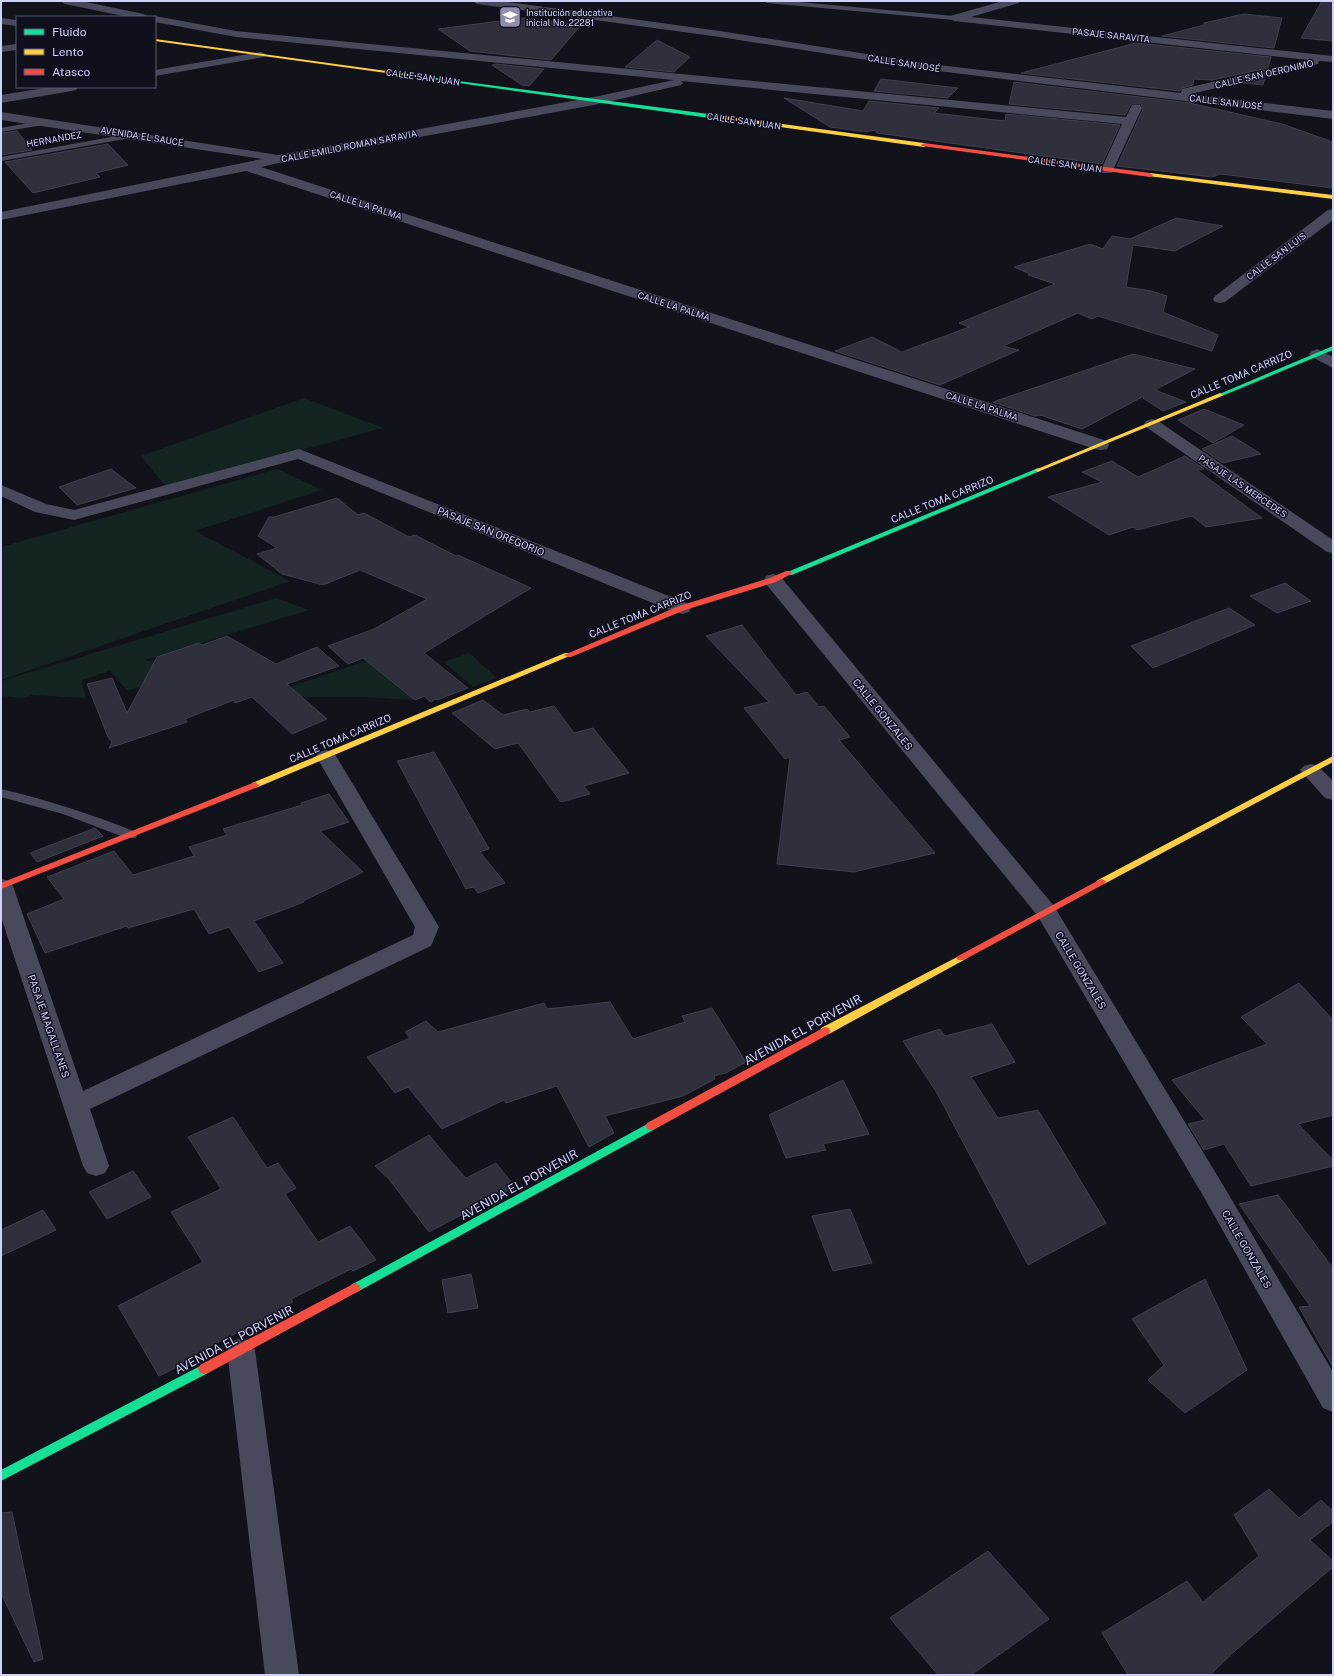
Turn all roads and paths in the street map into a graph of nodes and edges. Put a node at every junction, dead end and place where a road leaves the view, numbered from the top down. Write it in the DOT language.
graph roads {
  1 [pos="65,1"];
  2 [pos="477,1"];
  3 [pos="767,1"];
  4 [pos="1015,1"];
  5 [pos="139,16"];
  6 [pos="954,18"];
  7 [pos="156,19"];
  8 [pos="1,21"];
  9 [pos="16,23"];
  10 [pos="156,40"];
  11 [pos="16,47"];
  12 [pos="1,49"];
  13 [pos="260,55"];
  14 [pos="1331,58"];
  15 [pos="156,73"];
  16 [pos="698,79"];
  17 [pos="66,88"];
  18 [pos="1145,93"];
  19 [pos="1172,96"];
  20 [pos="1,99"];
  21 [pos="594,101"];
  22 [pos="1333,115"];
  23 [pos="1,116"];
  24 [pos="1130,121"];
  25 [pos="46,122"];
  26 [pos="1,130"];
  27 [pos="133,135"];
  28 [pos="282,158"];
  29 [pos="1,159"];
  30 [pos="247,167"];
  31 [pos="1107,170"];
  32 [pos="1333,197"];
  33 [pos="1333,213"];
  34 [pos="1,216"];
  35 [pos="1220,299"];
  36 [pos="1333,348"];
  37 [pos="1317,354"];
  38 [pos="1333,363"];
  39 [pos="1152,424"];
  40 [pos="1101,445"];
  41 [pos="1,490"];
  42 [pos="1333,548"];
  43 [pos="773,580"];
  44 [pos="682,608"];
  45 [pos="326,756"];
  46 [pos="1333,759"];
  47 [pos="1311,770"];
  48 [pos="1,793"];
  49 [pos="1333,793"];
  50 [pos="131,835"];
  51 [pos="2,886"];
  52 [pos="1046,911"];
  53 [pos="76,1105"];
  54 [pos="96,1166"];
  55 [pos="241,1350"];
  56 [pos="1333,1399"];
  57 [pos="1,1476"];
  58 [pos="282,1675"];
  1 -- 5 [label="street"];
  2 -- 18 [label="street, CALLE SAN JOSÉ"];
  3 -- 6 [label="lane"];
  4 -- 6 [label="street"];
  6 -- 14 [label="street, PASAJE SARAVITA"];
  7 -- 16 [label="street"];
  8 -- 9 [label="street"];
  10 -- 13 [label="street, CALLE SAN JUAN"];
  11 -- 12 [label="street"];
  13 -- 15 [label="street"];
  13 -- 21 [label="street, CALLE SAN JUAN"];
  14 -- 19 [label="street, CALLE SAN OERONIMO"];
  16 -- 21 [label="street, CALLE EMILIO ROMAN SARAVIA"];
  16 -- 24 [label="street"];
  17 -- 20 [label="street"];
  18 -- 19 [label="street, CALLE SAN JOSÉ"];
  18 -- 24 [label="street"];
  19 -- 22 [label="street, CALLE SAN JOSÉ"];
  21 -- 28 [label="street, CALLE EMILIO ROMAN SARAVIA"];
  21 -- 31 [label="street, CALLE SAN JUAN"];
  23 -- 25 [label="street, AVENIDA EL SAUCE"];
  24 -- 31 [label="street"];
  25 -- 26 [label="lane"];
  25 -- 27 [label="street, AVENIDA EL SAUCE"];
  27 -- 28 [label="street, AVENIDA EL SAUCE"];
  27 -- 29 [label="lane, HERNANDEZ"];
  28 -- 30 [label="street, CALLE EMILIO ROMAN SARAVIA"];
  30 -- 34 [label="street, CALLE EMILIO ROMAN SARAVIA"];
  30 -- 40 [label="street, CALLE LA PALMA"];
  31 -- 32 [label="street, CALLE SAN JUAN"];
  33 -- 35 [label="street, CALLE SAN LUIS"];
  36 -- 37 [label="street, CALLE TOMA CARRIZO"];
  37 -- 38 [label="street"];
  37 -- 39 [label="street, CALLE TOMA CARRIZO"];
  39 -- 40 [label="street, CALLE TOMA CARRIZO"];
  39 -- 42 [label="street, PASAJE LAS MERCEDES"];
  40 -- 43 [label="street, CALLE TOMA CARRIZO"];
  41 -- 44 [label="street, PASAJE SAN OREGORIO"];
  43 -- 44 [label="street, CALLE TOMA CARRIZO"];
  43 -- 52 [label="street, CALLE GONZALES"];
  44 -- 45 [label="street, CALLE TOMA CARRIZO"];
  45 -- 50 [label="street, CALLE TOMA CARRIZO"];
  45 -- 53 [label="street"];
  46 -- 47 [label="street, AVENIDA EL PORVENIR"];
  47 -- 49 [label="street"];
  47 -- 52 [label="street, AVENIDA EL PORVENIR"];
  48 -- 50 [label="lane"];
  50 -- 51 [label="street, CALLE TOMA CARRIZO"];
  51 -- 53 [label="street, PASAJE MAGALLANES"];
  52 -- 55 [label="street, AVENIDA EL PORVENIR"];
  52 -- 56 [label="street, CALLE GONZALES"];
  53 -- 54 [label="street, PASAJE MAGALLANES"];
  55 -- 57 [label="street, AVENIDA EL PORVENIR"];
  55 -- 58 [label="street"];
}
